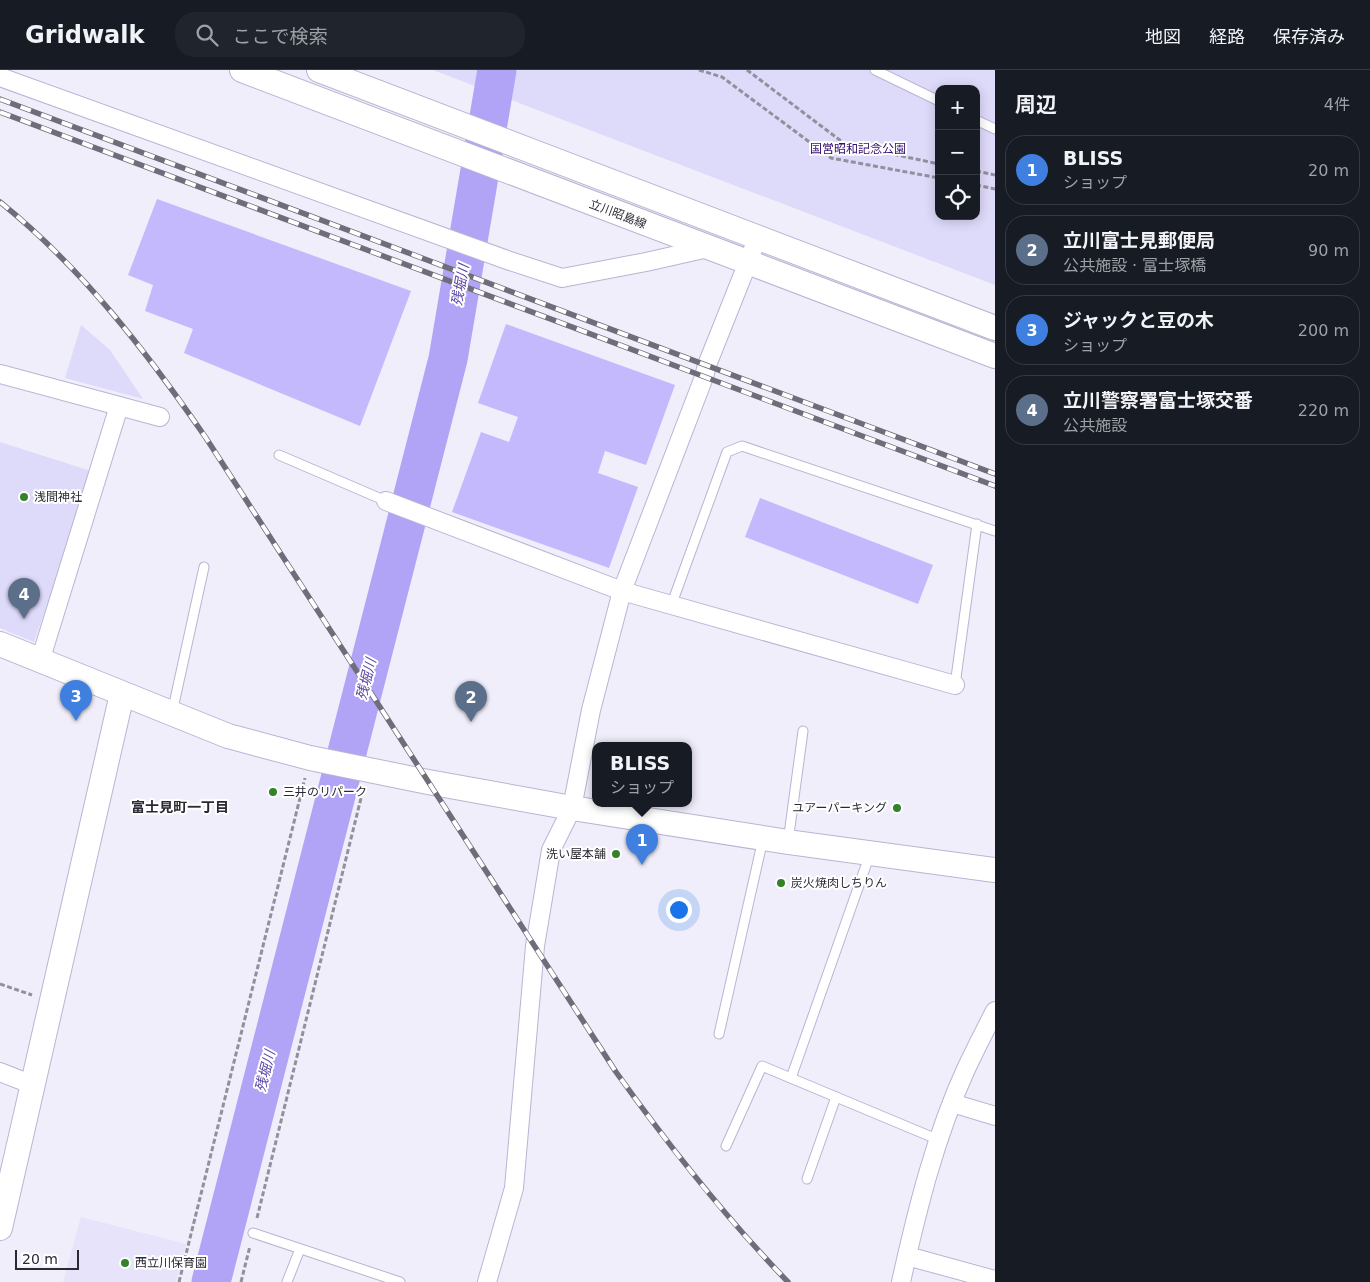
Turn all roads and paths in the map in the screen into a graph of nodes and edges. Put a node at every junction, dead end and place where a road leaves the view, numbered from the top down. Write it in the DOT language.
graph roads {
  1 [pos="242,70"];
  2 [pos="319,70"];
  3 [pos="699,70"];
  4 [pos="747,70"];
  5 [pos="874,70"];
  6 [pos="0,76"];
  7 [pos="935,100"];
  8 [pos="980,122"];
  9 [pos="995,129"];
  10 [pos="935,163"];
  11 [pos="980,172"];
  12 [pos="995,175"];
  13 [pos="935,177"];
  14 [pos="980,186"];
  15 [pos="995,189"];
  16 [pos="758,237"];
  17 [pos="708,248"];
  18 [pos="749,262"];
  19 [pos="995,328"];
  20 [pos="995,356"];
  21 [pos="0,374"];
  22 [pos="118,406"];
  23 [pos="160,417"];
  24 [pos="279,455"];
  25 [pos="386,500"];
  26 [pos="977,524"];
  27 [pos="995,530"];
  28 [pos="204,567"];
  29 [pos="622,592"];
  30 [pos="671,606"];
  31 [pos="0,644"];
  32 [pos="40,661"];
  33 [pos="955,685"];
  34 [pos="122,694"];
  35 [pos="172,713"];
  36 [pos="803,731"];
  37 [pos="310,758"];
  38 [pos="367,771"];
  39 [pos="572,808"];
  40 [pos="763,837"];
  41 [pos="788,842"];
  42 [pos="870,854"];
  43 [pos="995,870"];
  44 [pos="0,984"];
  45 [pos="52,1002"];
  46 [pos="995,1011"];
  47 [pos="719,1034"];
  48 [pos="0,1072"];
  49 [pos="791,1078"];
  50 [pos="33,1085"];
  51 [pos="836,1097"];
  52 [pos="952,1103"];
  53 [pos="995,1116"];
  54 [pos="939,1140"];
  55 [pos="726,1146"];
  56 [pos="807,1179"];
  57 [pos="0,1228"];
  58 [pos="253,1233"];
  59 [pos="300,1249"];
  60 [pos="907,1256"];
  61 [pos="995,1280"];
  62 [pos="179,1282"];
  63 [pos="241,1282"];
  64 [pos="288,1282"];
  65 [pos="400,1282"];
  66 [pos="487,1282"];
  67 [pos="901,1282"];
  1 -- 17 [label="main road, 立川昭島線"];
  2 -- 16 [label="main road"];
  3 -- 13 [label="path"];
  4 -- 10 [label="path"];
  5 -- 7 [label="lane"];
  6 -- 17 [label="street"];
  8 -- 9 [label="lane"];
  11 -- 12 [label="path"];
  14 -- 15 [label="path"];
  16 -- 18 [label="street"];
  16 -- 19 [label="main road"];
  17 -- 18 [label="main road, 立川昭島線"];
  18 -- 20 [label="main road, 立川昭島線"];
  18 -- 29 [label="street"];
  21 -- 22 [label="street"];
  22 -- 23 [label="street"];
  22 -- 32 [label="street"];
  24 -- 25 [label="lane"];
  25 -- 29 [label="street"];
  26 -- 27 [label="lane"];
  26 -- 30 [label="lane"];
  26 -- 33 [label="lane"];
  28 -- 35 [label="lane"];
  29 -- 30 [label="street"];
  29 -- 39 [label="street"];
  30 -- 33 [label="street"];
  31 -- 32 [label="main road"];
  32 -- 34 [label="main road"];
  34 -- 35 [label="main road"];
  34 -- 45 [label="main road"];
  35 -- 37 [label="main road"];
  36 -- 41 [label="lane"];
  37 -- 38 [label="main road"];
  37 -- 62 [label="path"];
  38 -- 39 [label="main road"];
  38 -- 58 [label="path"];
  39 -- 40 [label="main road"];
  39 -- 66 [label="street"];
  40 -- 41 [label="main road"];
  40 -- 47 [label="lane"];
  41 -- 42 [label="main road"];
  42 -- 43 [label="main road"];
  42 -- 49 [label="lane"];
  44 -- 45 [label="path"];
  45 -- 50 [label="main road"];
  46 -- 52 [label="street"];
  48 -- 50 [label="street"];
  49 -- 51 [label="lane"];
  49 -- 55 [label="lane"];
  50 -- 57 [label="main road"];
  51 -- 54 [label="lane"];
  51 -- 56 [label="lane"];
  52 -- 53 [label="street"];
  52 -- 54 [label="street"];
  54 -- 60 [label="street"];
  58 -- 59 [label="lane"];
  58 -- 63 [label="path"];
  59 -- 64 [label="lane"];
  59 -- 65 [label="lane"];
  60 -- 61 [label="street"];
  60 -- 67 [label="street"];
}
